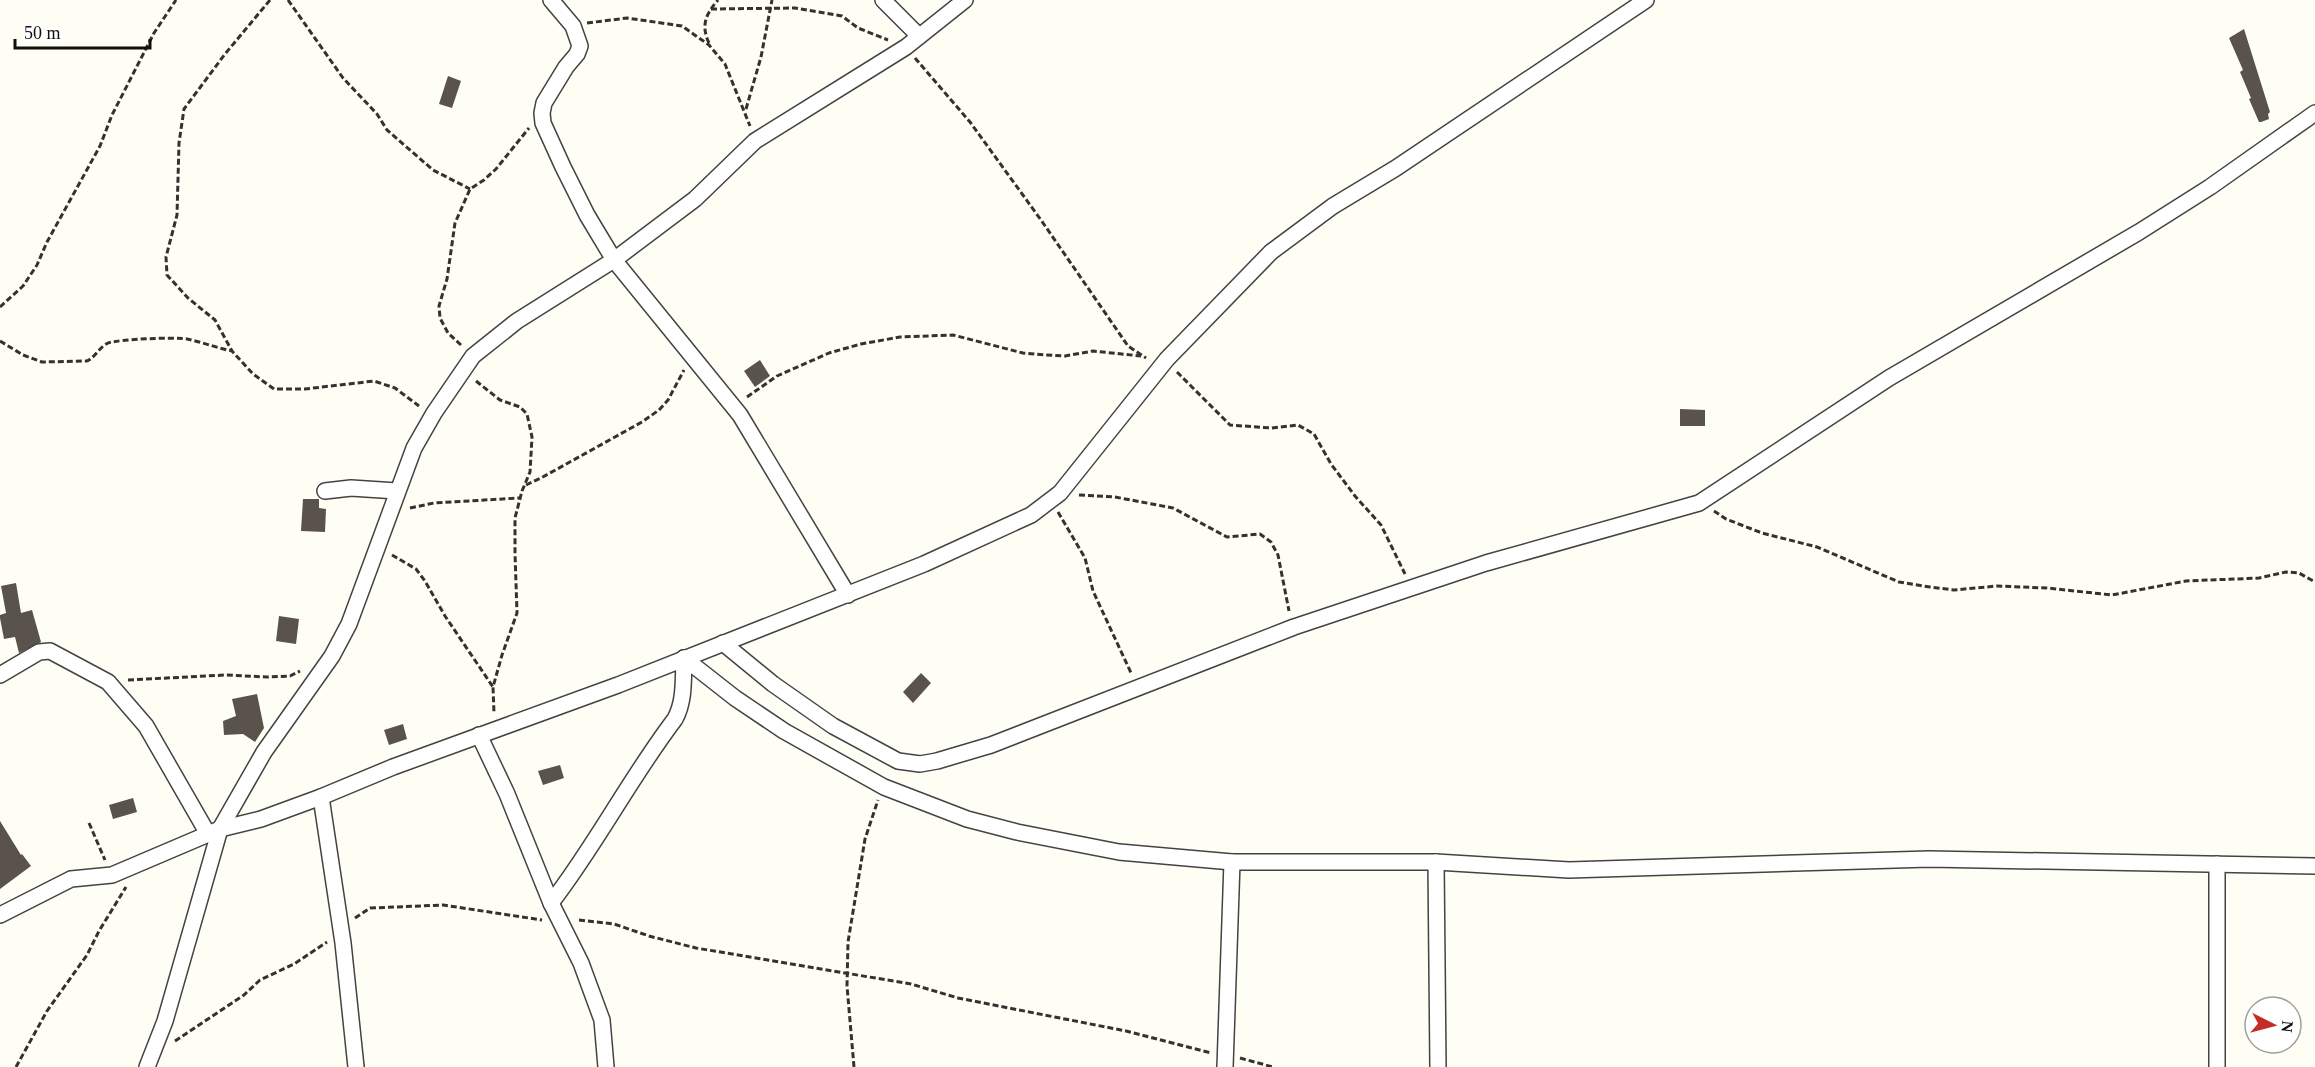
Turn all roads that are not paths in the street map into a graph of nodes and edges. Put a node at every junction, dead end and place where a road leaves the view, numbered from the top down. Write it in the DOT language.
graph roads {
  1 [pos="551,0"];
  2 [pos="883,0"];
  3 [pos="965,0"];
  4 [pos="1646,0"];
  5 [pos="919,36"];
  6 [pos="2315,113"];
  7 [pos="614,260"];
  8 [pos="325,491"];
  9 [pos="397,491"];
  10 [pos="849,595"];
  11 [pos="723,643"];
  12 [pos="684,658"];
  13 [pos="0,675"];
  14 [pos="479,735"];
  15 [pos="321,797"];
  16 [pos="214,832"];
  17 [pos="1232,862"];
  18 [pos="1436,862"];
  19 [pos="2217,864"];
  20 [pos="2315,866"];
  21 [pos="551,903"];
  22 [pos="0,915"];
  23 [pos="149,1063"];
  24 [pos="1225,1063"];
  25 [pos="356,1067"];
  26 [pos="606,1067"];
  27 [pos="1438,1067"];
  28 [pos="2217,1067"];
  1 -- 7 [label="street"];
  2 -- 5 [label="street"];
  3 -- 5 [label="street"];
  4 -- 10 [label="street"];
  5 -- 7 [label="street"];
  6 -- 11 [label="street"];
  7 -- 9 [label="street"];
  7 -- 10 [label="street"];
  8 -- 9 [label="street"];
  9 -- 16 [label="street"];
  10 -- 11 [label="street"];
  11 -- 12 [label="street"];
  12 -- 14 [label="street"];
  12 -- 17 [label="street"];
  12 -- 21 [label="street"];
  13 -- 16 [label="street"];
  14 -- 15 [label="street"];
  14 -- 21 [label="street"];
  15 -- 16 [label="street"];
  15 -- 25 [label="street"];
  16 -- 22 [label="street"];
  16 -- 23 [label="street"];
  17 -- 18 [label="street"];
  17 -- 24 [label="street"];
  18 -- 19 [label="street"];
  18 -- 27 [label="street"];
  19 -- 20 [label="street"];
  19 -- 28 [label="street"];
  21 -- 26 [label="street"];
}
